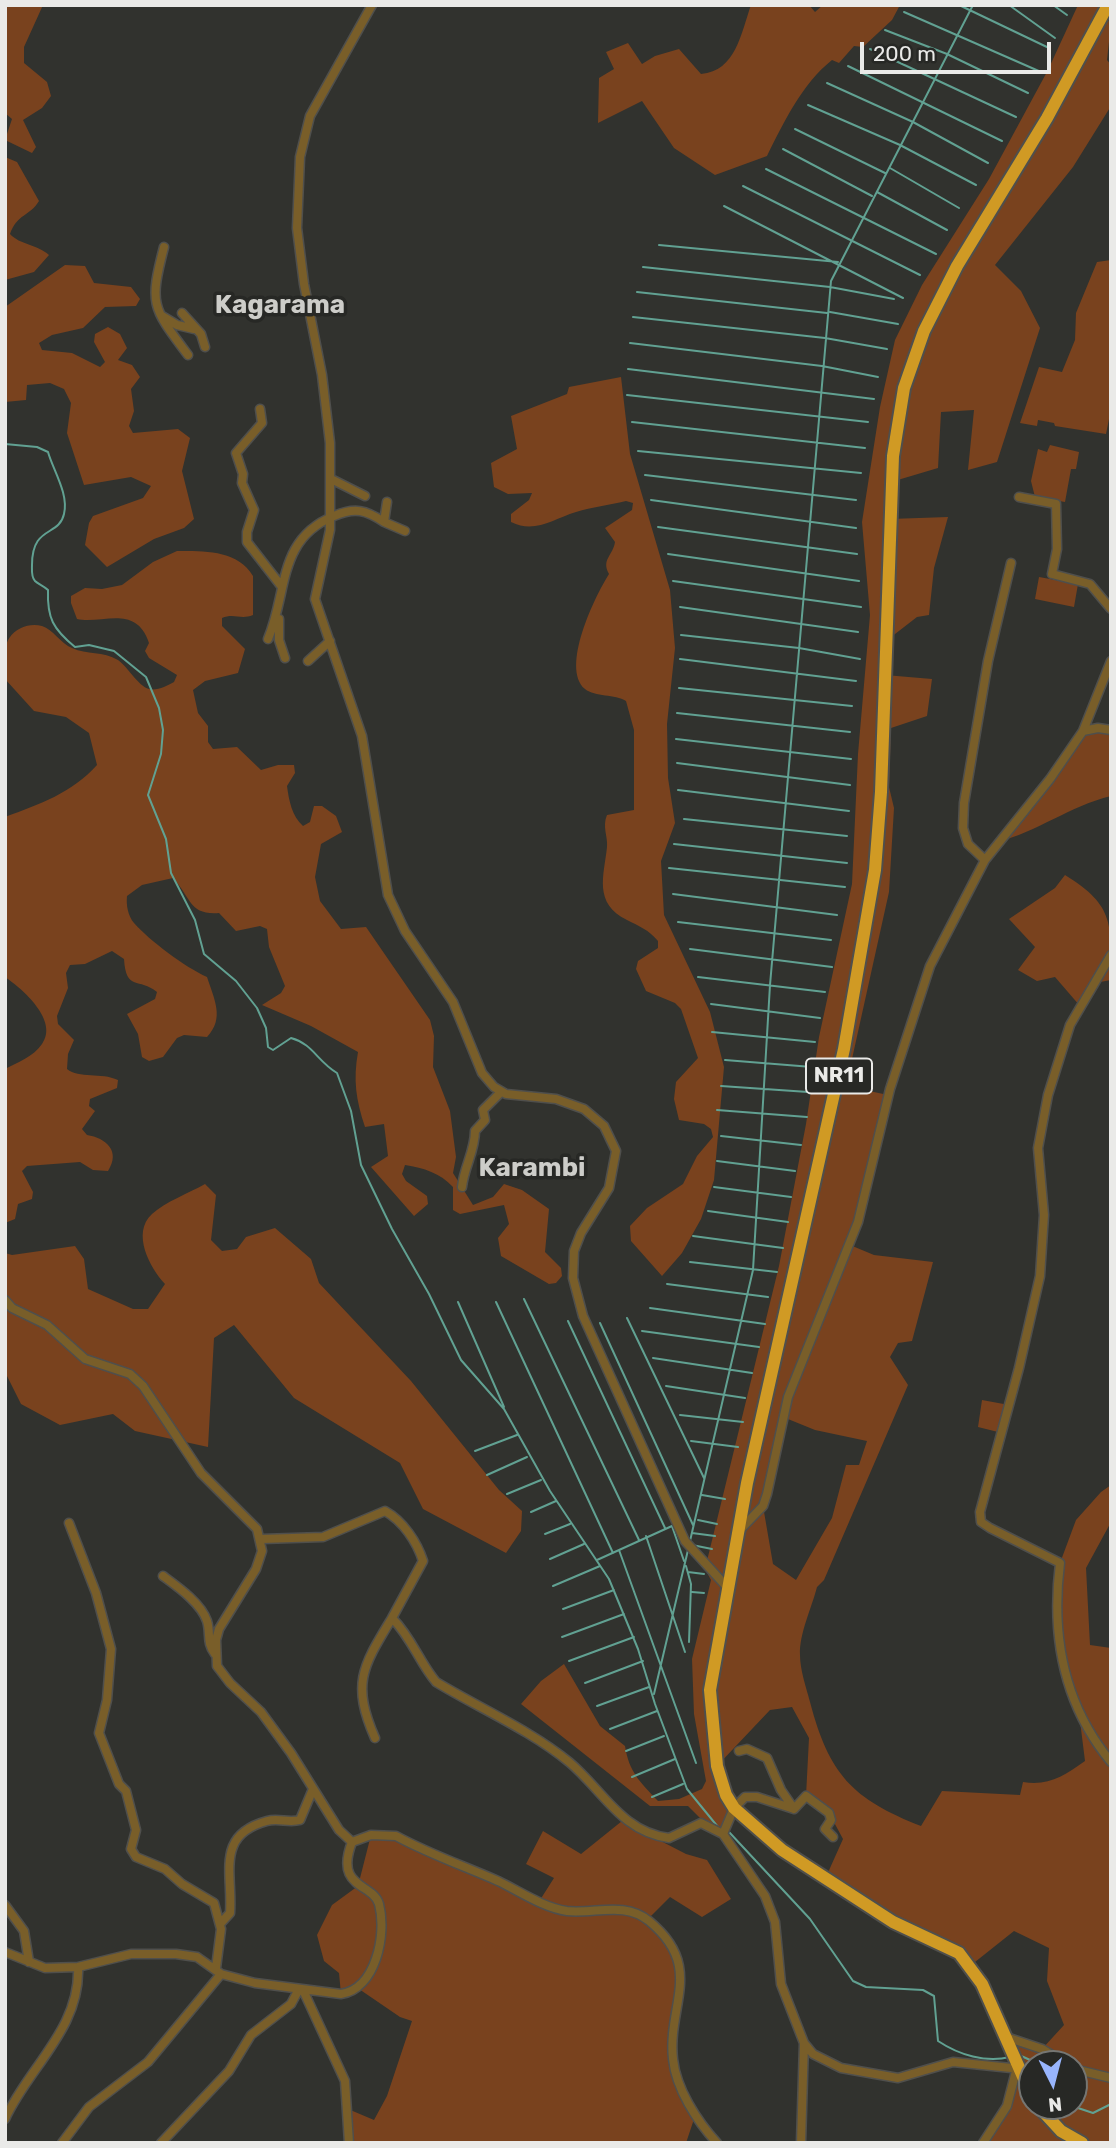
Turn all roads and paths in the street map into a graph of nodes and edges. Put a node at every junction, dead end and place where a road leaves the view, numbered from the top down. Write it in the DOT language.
graph roads {
  1 [pos="372,5"];
  2 [pos="1108,5"];
  3 [pos="164,247"];
  4 [pos="157,311"];
  5 [pos="182,313"];
  6 [pos="194,329"];
  7 [pos="205,347"];
  8 [pos="188,355"];
  9 [pos="260,409"];
  10 [pos="331,479"];
  11 [pos="365,496"];
  12 [pos="1019,497"];
  13 [pos="387,502"];
  14 [pos="331,517"];
  15 [pos="384,522"];
  16 [pos="405,531"];
  17 [pos="1011,563"];
  18 [pos="282,587"];
  19 [pos="278,609"];
  20 [pos="1111,609"];
  21 [pos="268,639"];
  22 [pos="330,641"];
  23 [pos="285,659"];
  24 [pos="308,661"];
  25 [pos="1111,661"];
  26 [pos="1111,730"];
  27 [pos="1083,731"];
  28 [pos="985,860"];
  29 [pos="1111,955"];
  30 [pos="501,1092"];
  31 [pos="462,1187"];
  32 [pos="5,1300"];
  33 [pos="69,1523"];
  34 [pos="739,1531"];
  35 [pos="262,1539"];
  36 [pos="163,1576"];
  37 [pos="726,1586"];
  38 [pos="392,1618"];
  39 [pos="215,1654"];
  40 [pos="375,1738"];
  41 [pos="739,1751"];
  42 [pos="1111,1762"];
  43 [pos="313,1789"];
  44 [pos="734,1808"];
  45 [pos="794,1809"];
  46 [pos="724,1831"];
  47 [pos="833,1837"];
  48 [pos="352,1842"];
  49 [pos="5,1905"];
  50 [pos="220,1924"];
  51 [pos="5,1952"];
  52 [pos="29,1962"];
  53 [pos="78,1967"];
  54 [pos="218,1971"];
  55 [pos="301,1989"];
  56 [pos="804,2043"];
  57 [pos="1009,2043"];
  58 [pos="1044,2050"];
  59 [pos="1018,2067"];
  60 [pos="1088,2072"];
  61 [pos="1111,2078"];
  62 [pos="5,2119"];
  63 [pos="1051,2120"];
  64 [pos="62,2143"];
  65 [pos="161,2143"];
  66 [pos="349,2143"];
  67 [pos="717,2143"];
  68 [pos="801,2143"];
  69 [pos="983,2143"];
  70 [pos="1082,2143"];
  1 -- 10 [label="street"];
  2 -- 34 [label="highway, NR11"];
  3 -- 4 [label="street"];
  4 -- 6 [label="street"];
  4 -- 8 [label="street"];
  5 -- 6 [label="street"];
  6 -- 7 [label="street"];
  9 -- 18 [label="street"];
  10 -- 11 [label="street"];
  10 -- 14 [label="street"];
  12 -- 20 [label="street"];
  13 -- 15 [label="street"];
  14 -- 15 [label="street"];
  14 -- 18 [label="street"];
  14 -- 22 [label="street"];
  15 -- 16 [label="street"];
  17 -- 28 [label="street"];
  18 -- 19 [label="street"];
  19 -- 21 [label="street"];
  19 -- 23 [label="street"];
  22 -- 24 [label="street"];
  22 -- 30 [label="street"];
  25 -- 27 [label="street"];
  26 -- 27 [label="street"];
  27 -- 28 [label="street"];
  28 -- 34 [label="street"];
  29 -- 42 [label="street"];
  30 -- 31 [label="street"];
  30 -- 37 [label="street"];
  32 -- 35 [label="street"];
  33 -- 50 [label="street"];
  34 -- 37 [label="highway, NR11"];
  35 -- 38 [label="street"];
  35 -- 39 [label="street"];
  36 -- 39 [label="street"];
  37 -- 44 [label="highway, NR11"];
  38 -- 40 [label="street"];
  38 -- 46 [label="street"];
  39 -- 43 [label="street"];
  41 -- 45 [label="street"];
  43 -- 48 [label="street"];
  43 -- 50 [label="street"];
  44 -- 45 [label="street"];
  44 -- 46 [label="street"];
  44 -- 57 [label="highway, NR11"];
  45 -- 47 [label="street"];
  46 -- 56 [label="street"];
  48 -- 55 [label="street"];
  48 -- 67 [label="street"];
  49 -- 52 [label="street"];
  50 -- 54 [label="street"];
  51 -- 52 [label="street"];
  52 -- 53 [label="street"];
  53 -- 54 [label="street"];
  53 -- 62 [label="street"];
  54 -- 55 [label="street"];
  54 -- 64 [label="street"];
  55 -- 65 [label="street"];
  55 -- 66 [label="street"];
  56 -- 59 [label="street"];
  56 -- 68 [label="street"];
  57 -- 58 [label="street"];
  57 -- 59 [label="highway, NR11"];
  59 -- 69 [label="street"];
  60 -- 61 [label="street"];
  63 -- 70 [label="highway"];
}
